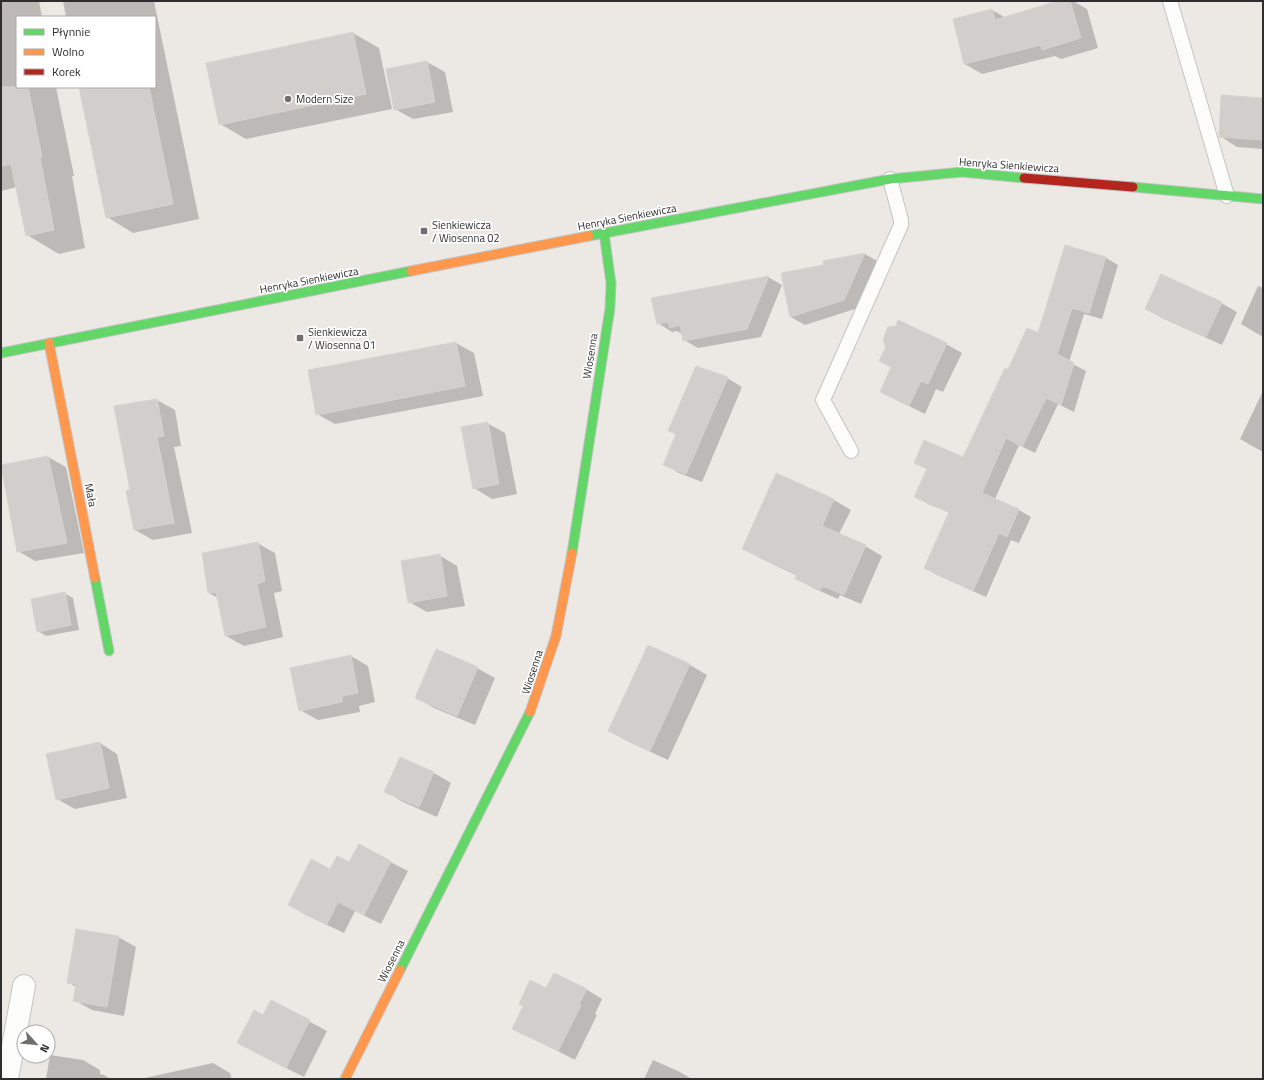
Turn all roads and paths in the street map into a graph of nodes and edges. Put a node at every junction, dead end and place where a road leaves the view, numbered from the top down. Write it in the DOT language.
graph roads {
  1 [pos="1170,1"];
  2 [pos="890,179"];
  3 [pos="1227,196"];
  4 [pos="1263,199"];
  5 [pos="604,233"];
  6 [pos="50,343"];
  7 [pos="1,353"];
  8 [pos="851,451"];
  9 [pos="109,651"];
  10 [pos="24,986"];
  11 [pos="7,1079"];
  12 [pos="345,1079"];
  1 -- 3 [label="lane"];
  2 -- 3 [label="street, Henryka Sienkiewicza"];
  2 -- 5 [label="street, Henryka Sienkiewicza"];
  2 -- 8 [label="lane"];
  3 -- 4 [label="street, Henryka Sienkiewicza"];
  5 -- 6 [label="street, Henryka Sienkiewicza"];
  5 -- 12 [label="street, Wiosenna"];
  6 -- 7 [label="street, Henryka Sienkiewicza"];
  6 -- 9 [label="street, Mała"];
  10 -- 11 [label="street"];
}
